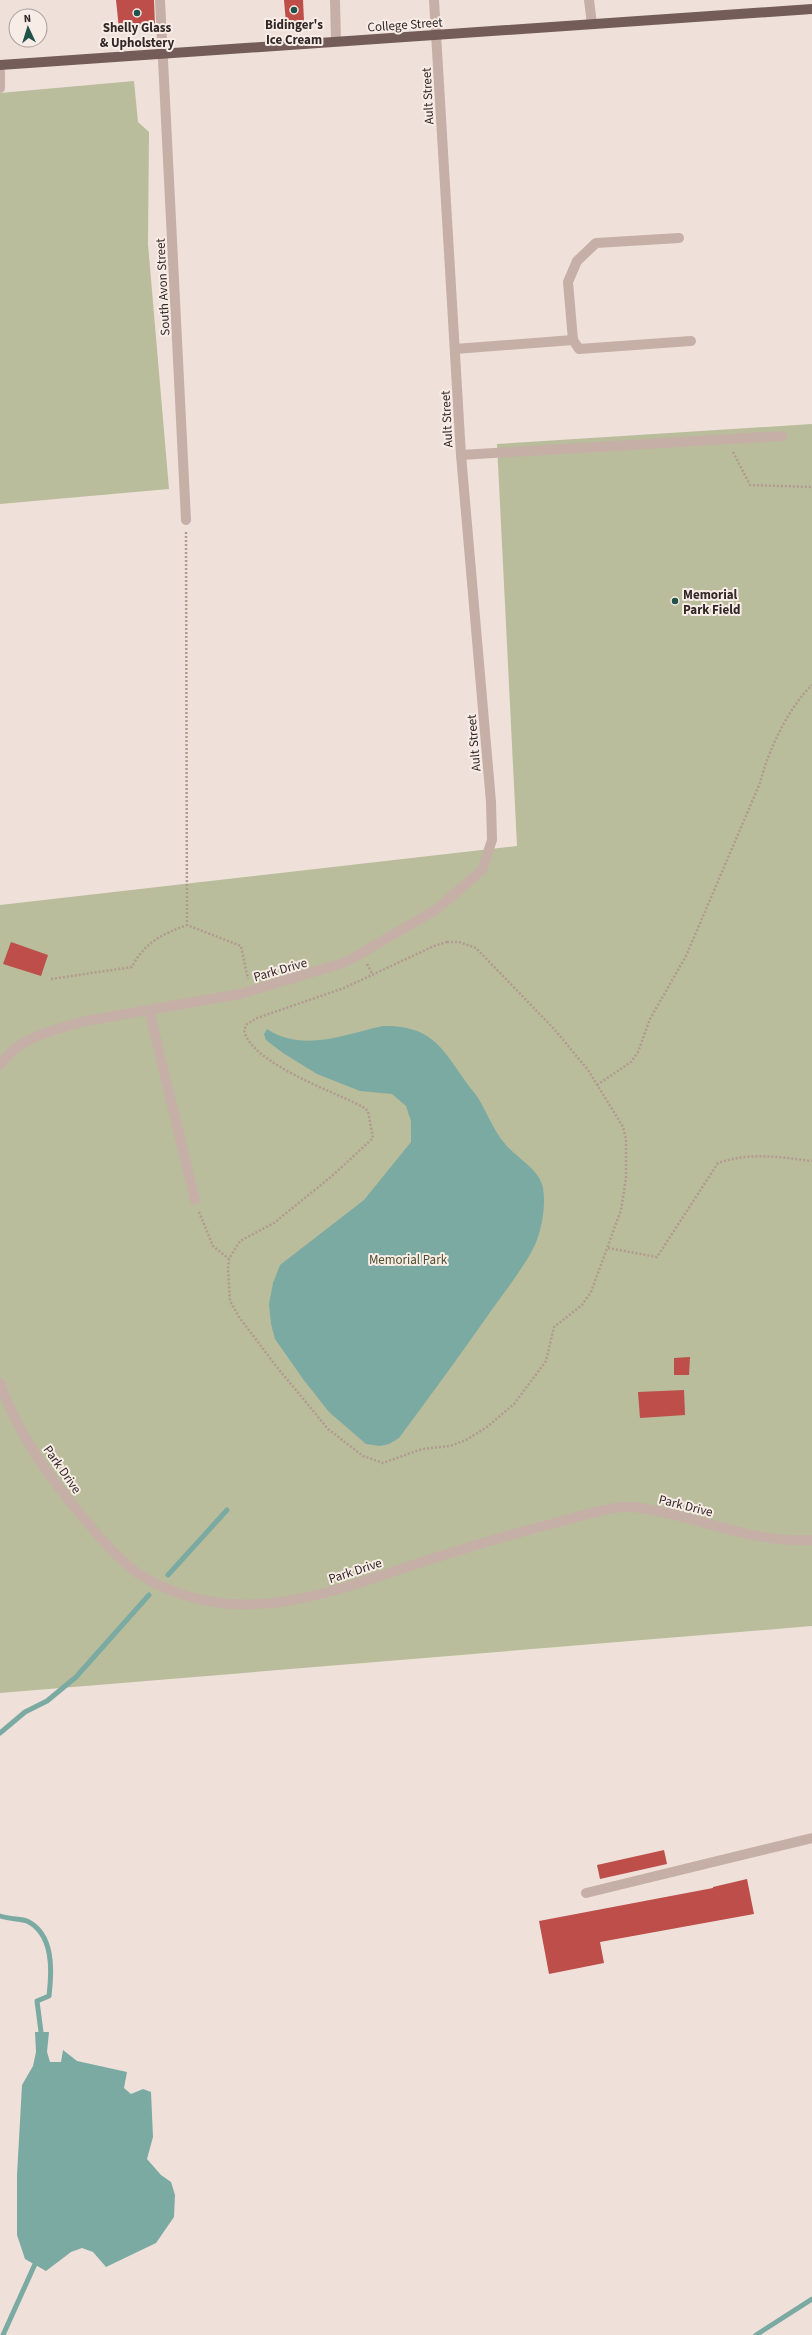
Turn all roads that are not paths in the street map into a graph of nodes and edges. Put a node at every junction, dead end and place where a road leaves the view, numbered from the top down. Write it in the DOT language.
graph roads {
  1 [pos="160,0"];
  2 [pos="335,0"];
  3 [pos="434,0"];
  4 [pos="589,0"];
  5 [pos="812,9"];
  6 [pos="592,24"];
  7 [pos="437,34"];
  8 [pos="336,41"];
  9 [pos="164,53"];
  10 [pos="0,65"];
  11 [pos="0,72"];
  12 [pos="0,88"];
  13 [pos="679,238"];
  14 [pos="573,340"];
  15 [pos="691,341"];
  16 [pos="455,348"];
  17 [pos="782,436"];
  18 [pos="461,455"];
  19 [pos="186,520"];
  20 [pos="491,802"];
  21 [pos="149,1010"];
  22 [pos="0,1065"];
  23 [pos="195,1200"];
  24 [pos="0,1383"];
  25 [pos="812,1540"];
  26 [pos="812,1838"];
  27 [pos="586,1893"];
  1 -- 9 [label="street, South Avon Street"];
  2 -- 8 [label="street"];
  3 -- 7 [label="street, Ault Street"];
  4 -- 6 [label="street"];
  5 -- 6 [label="main road, College Street"];
  6 -- 7 [label="main road, College Street"];
  7 -- 8 [label="main road, College Street"];
  7 -- 16 [label="street, Ault Street"];
  8 -- 9 [label="main road, College Street"];
  9 -- 10 [label="main road, College Street"];
  9 -- 19 [label="street, South Avon Street"];
  11 -- 12 [label="street"];
  13 -- 14 [label="street"];
  14 -- 15 [label="street"];
  14 -- 16 [label="street"];
  16 -- 18 [label="street, Ault Street"];
  17 -- 18 [label="street"];
  18 -- 20 [label="street, Ault Street"];
  20 -- 21 [label="street, Park Drive"];
  21 -- 22 [label="street, Park Drive"];
  21 -- 23 [label="street"];
  24 -- 25 [label="street, Park Drive"];
  26 -- 27 [label="street"];
}
